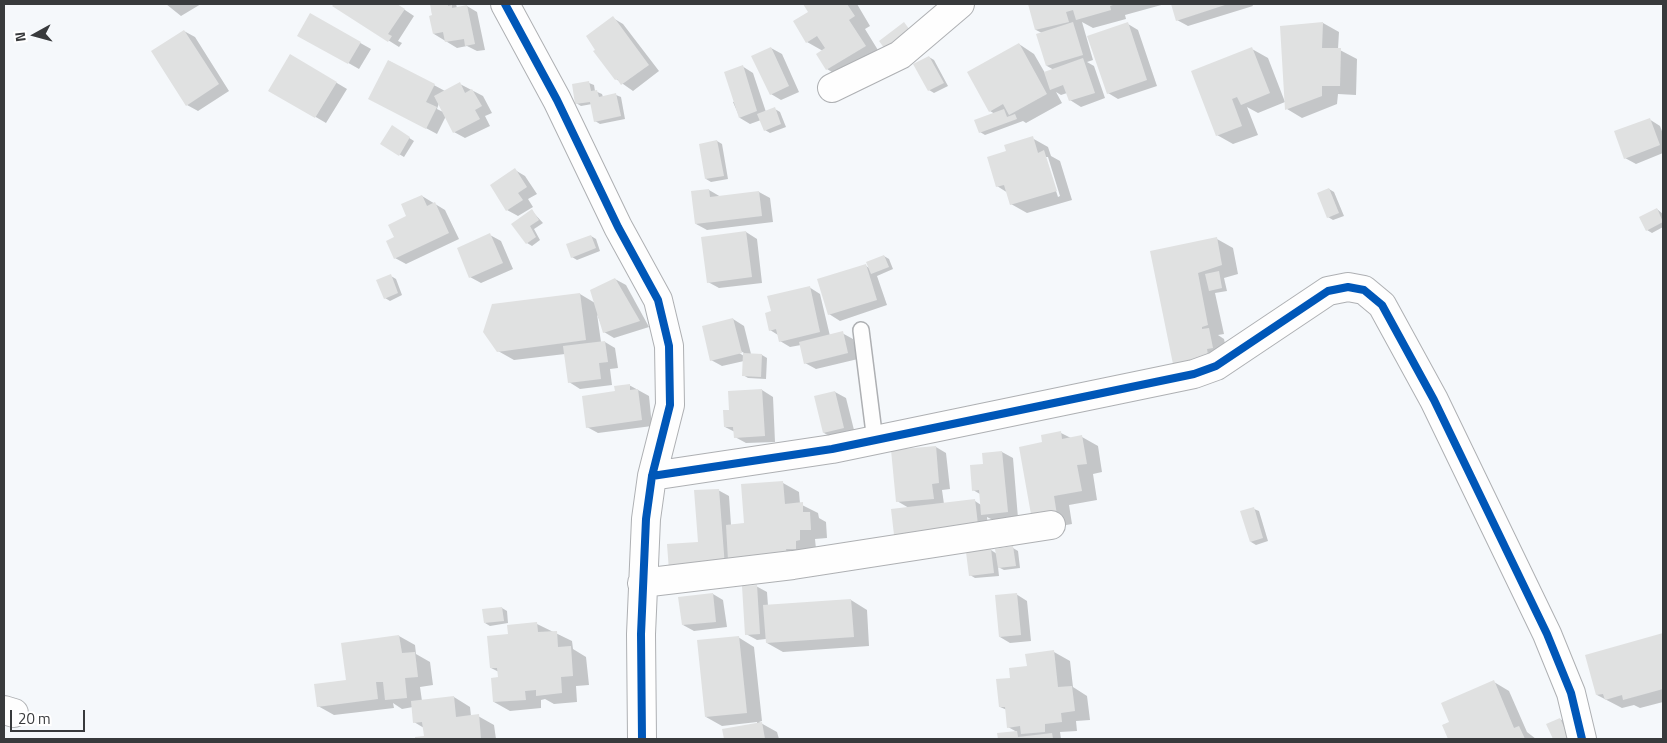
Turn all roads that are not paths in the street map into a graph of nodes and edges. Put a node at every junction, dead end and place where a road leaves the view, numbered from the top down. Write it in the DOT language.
graph roads {
  1 [pos="505,4"];
  2 [pos="960,4"];
  3 [pos="832,88"];
  4 [pos="861,330"];
  5 [pos="874,440"];
  6 [pos="652,476"];
  7 [pos="1051,525"];
  8 [pos="642,583"];
  9 [pos="642,739"];
  10 [pos="1582,739"];
  1 -- 6 [label="street"];
  2 -- 3 [label="street"];
  4 -- 5 [label="lane"];
  5 -- 6 [label="street"];
  5 -- 10 [label="street"];
  6 -- 8 [label="street"];
  7 -- 8 [label="street"];
  8 -- 9 [label="street"];
}
